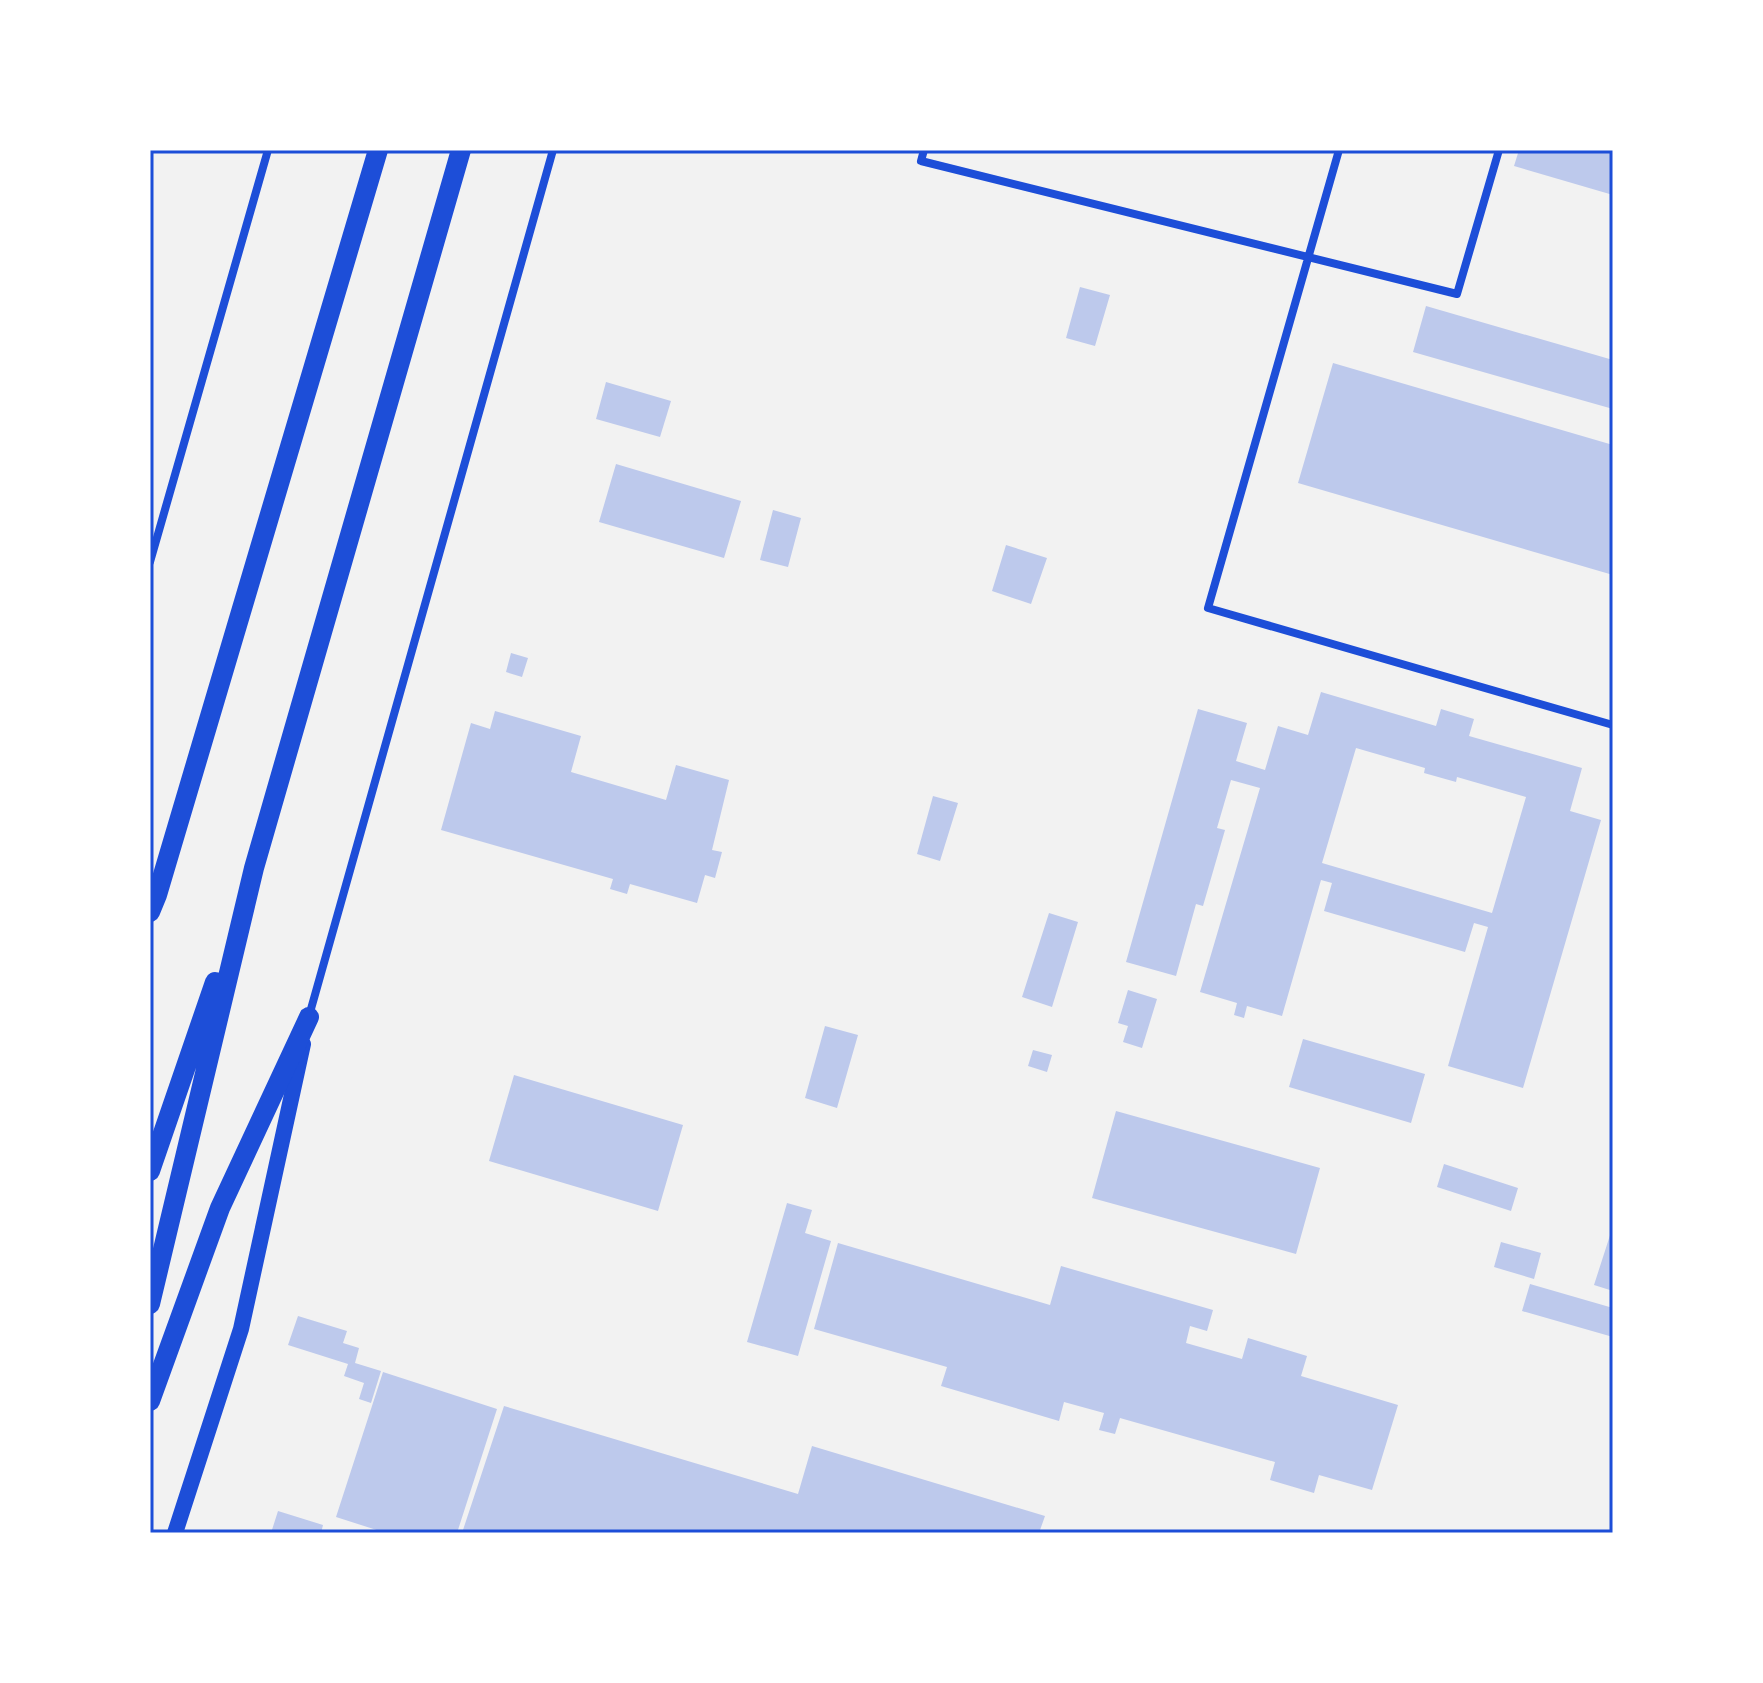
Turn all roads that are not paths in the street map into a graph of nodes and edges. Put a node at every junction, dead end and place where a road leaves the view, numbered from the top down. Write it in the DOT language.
graph roads {
  1 [pos="268,150"];
  2 [pos="378,150"];
  3 [pos="461,150"];
  4 [pos="553,150"];
  5 [pos="924,150"];
  6 [pos="1339,150"];
  7 [pos="1499,150"];
  8 [pos="1308,257"];
  9 [pos="150,562"];
  10 [pos="1613,725"];
  11 [pos="254,868"];
  12 [pos="164,873"];
  13 [pos="150,912"];
  14 [pos="150,919"];
  15 [pos="309,1017"];
  16 [pos="150,1171"];
  17 [pos="150,1304"];
  18 [pos="150,1401"];
  19 [pos="175,1533"];
  1 -- 9 [label="street"];
  2 -- 12 [label="main road"];
  3 -- 11 [label="main road"];
  4 -- 15 [label="street"];
  5 -- 8 [label="street"];
  6 -- 8 [label="street"];
  7 -- 8 [label="street"];
  8 -- 10 [label="street"];
  11 -- 16 [label="main road"];
  11 -- 17 [label="main road"];
  12 -- 13 [label="main road"];
  12 -- 14 [label="main road"];
  15 -- 18 [label="main road"];
  15 -- 19 [label="main road"];
}
